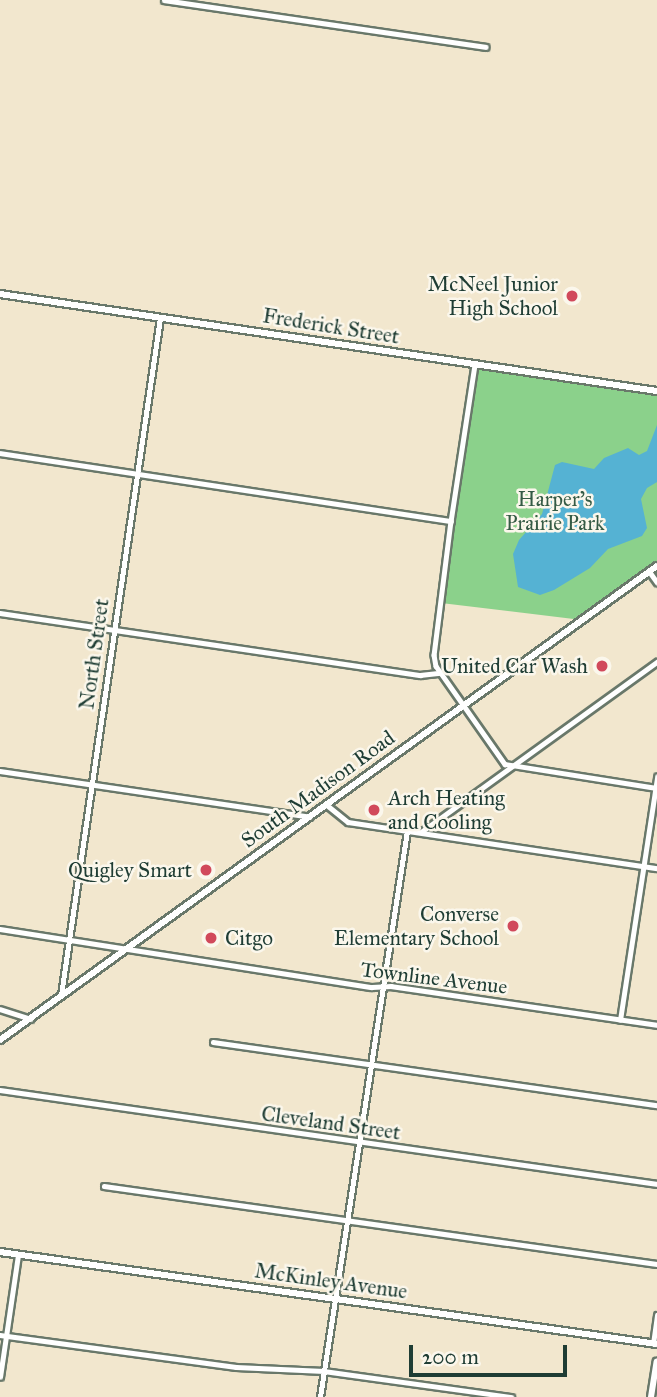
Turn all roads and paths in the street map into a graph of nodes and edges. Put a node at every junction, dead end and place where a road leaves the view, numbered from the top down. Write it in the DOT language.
graph roads {
  1 [pos="164,0"];
  2 [pos="486,47"];
  3 [pos="0,294"];
  4 [pos="160,317"];
  5 [pos="475,365"];
  6 [pos="657,391"];
  7 [pos="0,453"];
  8 [pos="136,474"];
  9 [pos="451,521"];
  10 [pos="657,566"];
  11 [pos="649,571"];
  12 [pos="657,582"];
  13 [pos="0,613"];
  14 [pos="114,629"];
  15 [pos="657,662"];
  16 [pos="440,673"];
  17 [pos="464,706"];
  18 [pos="512,767"];
  19 [pos="0,771"];
  20 [pos="657,776"];
  21 [pos="91,785"];
  22 [pos="656,788"];
  23 [pos="327,805"];
  24 [pos="310,817"];
  25 [pos="407,831"];
  26 [pos="420,833"];
  27 [pos="644,866"];
  28 [pos="657,868"];
  29 [pos="0,929"];
  30 [pos="67,939"];
  31 [pos="127,948"];
  32 [pos="383,986"];
  33 [pos="61,996"];
  34 [pos="0,1009"];
  35 [pos="30,1019"];
  36 [pos="620,1020"];
  37 [pos="657,1026"];
  38 [pos="0,1041"];
  39 [pos="213,1042"];
  40 [pos="371,1063"];
  41 [pos="0,1090"];
  42 [pos="657,1105"];
  43 [pos="359,1143"];
  44 [pos="657,1185"];
  45 [pos="104,1186"];
  46 [pos="346,1222"];
  47 [pos="0,1252"];
  48 [pos="18,1255"];
  49 [pos="657,1264"];
  50 [pos="334,1299"];
  51 [pos="657,1315"];
  52 [pos="3,1336"];
  53 [pos="655,1344"];
  54 [pos="657,1361"];
  55 [pos="324,1371"];
  56 [pos="0,1377"];
  57 [pos="320,1397"];
  58 [pos="511,1397"];
  59 [pos="651,1397"];
  1 -- 2 [label="street"];
  3 -- 4 [label="street, Frederick Street"];
  4 -- 5 [label="street, Frederick Street"];
  4 -- 8 [label="street, North Street"];
  5 -- 6 [label="street, Frederick Street"];
  5 -- 9 [label="street"];
  7 -- 8 [label="street"];
  8 -- 9 [label="street"];
  8 -- 14 [label="street, North Street"];
  9 -- 16 [label="street"];
  10 -- 11 [label="street, South Madison Road"];
  11 -- 12 [label="street"];
  11 -- 17 [label="street, South Madison Road"];
  13 -- 14 [label="street"];
  14 -- 16 [label="street"];
  14 -- 21 [label="street, North Street"];
  15 -- 18 [label="street"];
  16 -- 17 [label="street"];
  17 -- 18 [label="street"];
  17 -- 23 [label="street, South Madison Road"];
  18 -- 22 [label="street"];
  18 -- 26 [label="street"];
  19 -- 21 [label="street"];
  20 -- 22 [label="street"];
  21 -- 24 [label="street"];
  21 -- 30 [label="street, North Street"];
  22 -- 27 [label="street"];
  23 -- 24 [label="street, South Madison Road"];
  23 -- 25 [label="street"];
  24 -- 31 [label="street, South Madison Road"];
  25 -- 26 [label="street"];
  25 -- 32 [label="street"];
  26 -- 27 [label="street"];
  27 -- 28 [label="street"];
  27 -- 36 [label="street"];
  29 -- 30 [label="street, Townline Avenue"];
  30 -- 31 [label="street, Townline Avenue"];
  30 -- 33 [label="street, North Street"];
  31 -- 32 [label="street, Townline Avenue"];
  31 -- 33 [label="street, South Madison Road"];
  32 -- 36 [label="street, Townline Avenue"];
  32 -- 40 [label="street"];
  33 -- 35 [label="street, South Madison Road"];
  34 -- 35 [label="street"];
  35 -- 38 [label="street, South Madison Road"];
  36 -- 37 [label="street, Townline Avenue"];
  39 -- 40 [label="street"];
  40 -- 42 [label="street"];
  40 -- 43 [label="street"];
  41 -- 43 [label="street, Cleveland Street"];
  43 -- 44 [label="street, Cleveland Street"];
  43 -- 46 [label="street"];
  45 -- 46 [label="street"];
  46 -- 49 [label="street"];
  46 -- 50 [label="street"];
  47 -- 48 [label="street, McKinley Avenue"];
  48 -- 50 [label="street, McKinley Avenue"];
  48 -- 52 [label="street"];
  50 -- 53 [label="street, McKinley Avenue"];
  50 -- 55 [label="street"];
  51 -- 53 [label="street"];
  52 -- 55 [label="street"];
  52 -- 56 [label="street"];
  54 -- 59 [label="street"];
  55 -- 57 [label="street"];
  55 -- 58 [label="street"];
}
